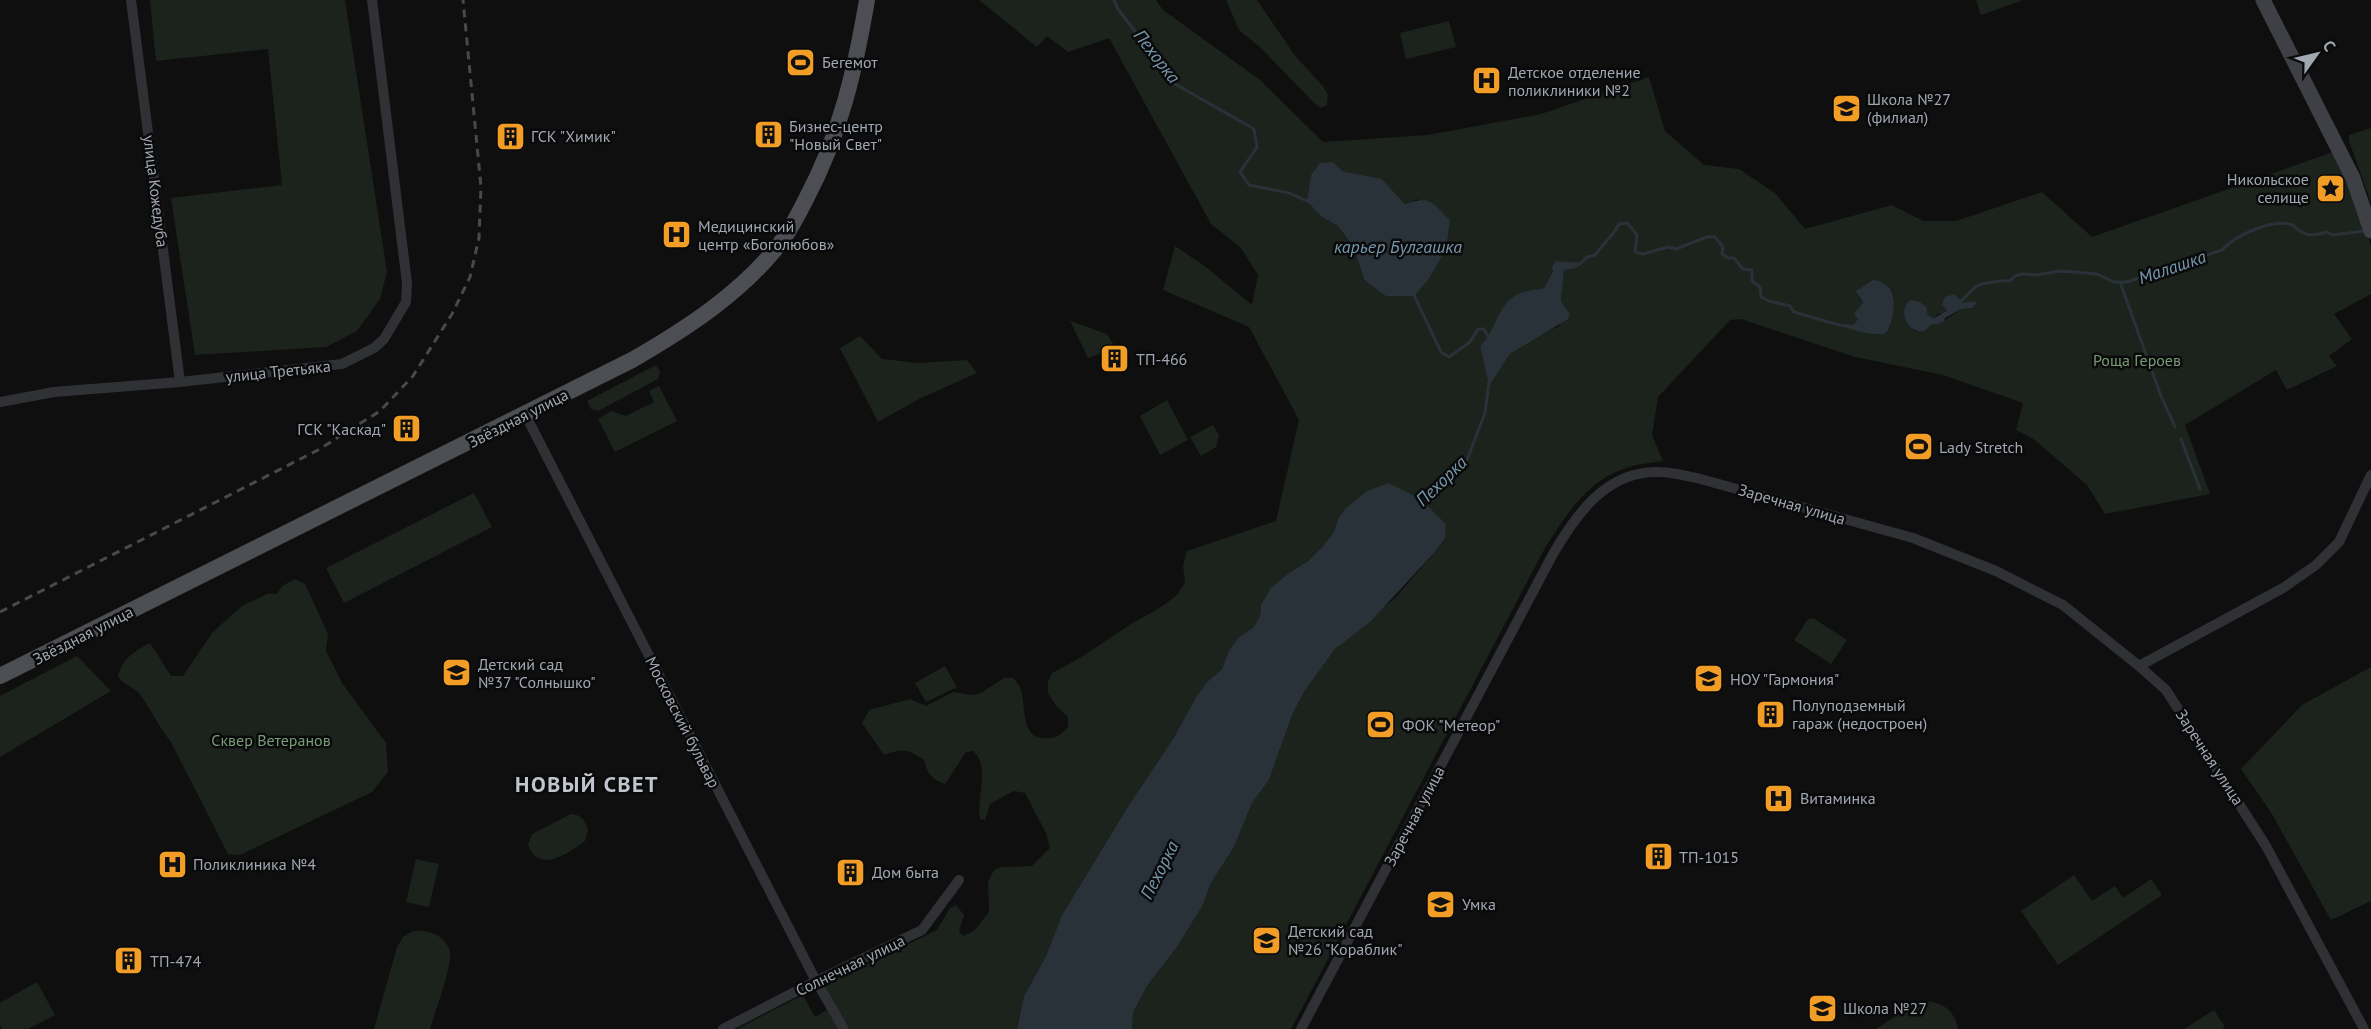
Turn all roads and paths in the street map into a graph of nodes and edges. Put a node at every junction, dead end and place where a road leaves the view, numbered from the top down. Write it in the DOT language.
graph roads {
  1 [pos="131,0"];
  2 [pos="372,0"];
  3 [pos="867,0"];
  4 [pos="2263,0"];
  5 [pos="2371,231"];
  6 [pos="180,382"];
  7 [pos="0,402"];
  8 [pos="525,414"];
  9 [pos="2371,475"];
  10 [pos="2139,666"];
  11 [pos="0,676"];
  12 [pos="959,880"];
  13 [pos="816,981"];
  14 [pos="723,1029"];
  15 [pos="844,1029"];
  16 [pos="1301,1029"];
  17 [pos="2364,1029"];
  1 -- 6 [label="street, улица Кожедуба"];
  2 -- 6 [label="street, улица Третьяка"];
  3 -- 8 [label="main road, Звёздная улица"];
  4 -- 5 [label="main road"];
  6 -- 7 [label="street, улица Третьяка"];
  8 -- 11 [label="main road, Звёздная улица"];
  8 -- 13 [label="street, Московский бульвар"];
  9 -- 10 [label="street"];
  10 -- 16 [label="street, Заречная улица"];
  10 -- 17 [label="street, Заречная улица"];
  12 -- 13 [label="street, Солнечная улица"];
  13 -- 14 [label="street, Солнечная улица"];
  13 -- 15 [label="street, Московский бульвар"];
}
